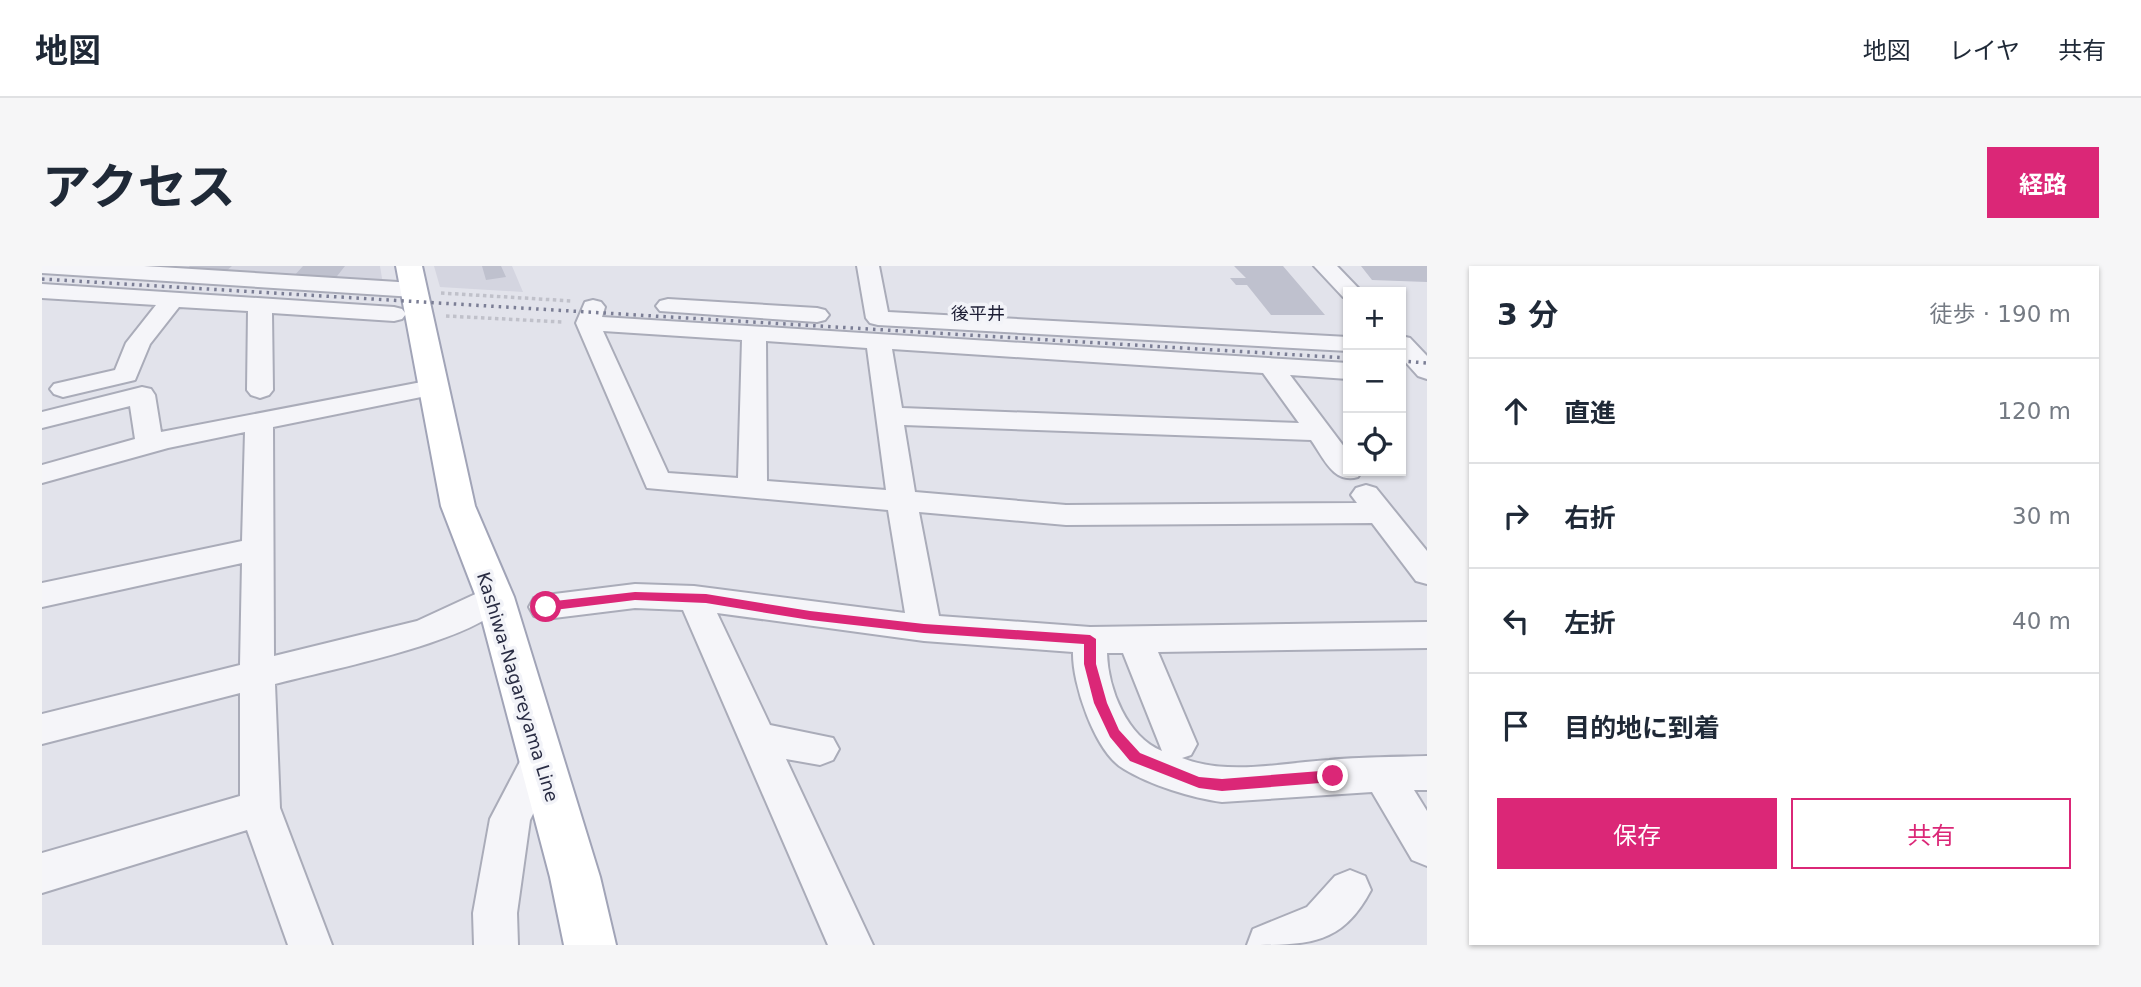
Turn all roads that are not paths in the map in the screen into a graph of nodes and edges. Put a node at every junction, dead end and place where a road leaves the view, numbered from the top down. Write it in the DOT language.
graph roads {
  1 [pos="42,266"];
  2 [pos="868,266"];
  3 [pos="1325,266"];
  4 [pos="157,270"];
  5 [pos="1346,287"];
  6 [pos="42,291"];
  7 [pos="413,291"];
  8 [pos="172,300"];
  9 [pos="260,305"];
  10 [pos="591,313"];
  11 [pos="817,315"];
  12 [pos="929,320"];
  13 [pos="754,335"];
  14 [pos="879,343"];
  15 [pos="1343,344"];
  16 [pos="929,346"];
  17 [pos="1408,346"];
  18 [pos="1271,367"];
  19 [pos="1343,371"];
  20 [pos="1427,373"];
  21 [pos="1406,374"];
  22 [pos="432,388"];
  23 [pos="63,389"];
  24 [pos="260,390"];
  25 [pos="891,416"];
  26 [pos="42,420"];
  27 [pos="259,422"];
  28 [pos="1319,432"];
  29 [pos="149,444"];
  30 [pos="1343,464"];
  31 [pos="42,474"];
  32 [pos="1352,476"];
  33 [pos="752,489"];
  34 [pos="902,501"];
  35 [pos="1380,513"];
  36 [pos="258,549"];
  37 [pos="1427,573"];
  38 [pos="42,595"];
  39 [pos="495,597"];
  40 [pos="694,598"];
  41 [pos="546,607"];
  42 [pos="924,628"];
  43 [pos="1427,635"];
  44 [pos="1090,639"];
  45 [pos="1136,640"];
  46 [pos="257,674"];
  47 [pos="42,729"];
  48 [pos="757,737"];
  49 [pos="1178,744"];
  50 [pos="820,749"];
  51 [pos="540,762"];
  52 [pos="1427,773"];
  53 [pos="1382,774"];
  54 [pos="260,808"];
  55 [pos="1427,847"];
  56 [pos="42,873"];
  57 [pos="1350,890"];
  58 [pos="310,945"];
  59 [pos="496,945"];
  60 [pos="590,945"];
  61 [pos="851,945"];
  62 [pos="1269,945"];
  1 -- 4 [label="street"];
  2 -- 12 [label="street"];
  3 -- 5 [label="street"];
  4 -- 7 [label="street"];
  6 -- 8 [label="street"];
  7 -- 9 [label="street"];
  7 -- 22 [label="main road, Kashiwa-Nagareyama Line"];
  8 -- 9 [label="street"];
  8 -- 23 [label="street"];
  9 -- 24 [label="street"];
  10 -- 11 [label="street"];
  10 -- 13 [label="street"];
  10 -- 33 [label="street"];
  12 -- 15 [label="street"];
  12 -- 16 [label="street"];
  13 -- 14 [label="street"];
  13 -- 33 [label="street"];
  14 -- 16 [label="street"];
  14 -- 25 [label="street"];
  16 -- 18 [label="street"];
  17 -- 20 [label="street"];
  18 -- 19 [label="street"];
  18 -- 28 [label="street"];
  20 -- 21 [label="street"];
  22 -- 27 [label="street"];
  22 -- 39 [label="main road, Kashiwa-Nagareyama Line"];
  25 -- 28 [label="street"];
  25 -- 34 [label="street"];
  26 -- 29 [label="street"];
  27 -- 29 [label="street"];
  27 -- 36 [label="street"];
  28 -- 30 [label="street"];
  29 -- 31 [label="street"];
  32 -- 35 [label="street"];
  33 -- 34 [label="street"];
  34 -- 35 [label="street"];
  34 -- 42 [label="street"];
  35 -- 37 [label="street"];
  36 -- 38 [label="street"];
  36 -- 46 [label="street"];
  39 -- 46 [label="street"];
  39 -- 51 [label="main road, Kashiwa-Nagareyama Line"];
  40 -- 41 [label="street"];
  40 -- 42 [label="street"];
  40 -- 48 [label="street"];
  42 -- 44 [label="street"];
  43 -- 45 [label="street"];
  44 -- 45 [label="street"];
  44 -- 53 [label="street"];
  45 -- 49 [label="street"];
  46 -- 47 [label="street"];
  46 -- 54 [label="street"];
  48 -- 50 [label="street"];
  48 -- 61 [label="street"];
  51 -- 59 [label="street"];
  51 -- 60 [label="main road, Kashiwa-Nagareyama Line"];
  52 -- 53 [label="street"];
  53 -- 55 [label="street"];
  54 -- 56 [label="street"];
  54 -- 58 [label="street"];
  57 -- 62 [label="street"];
}
